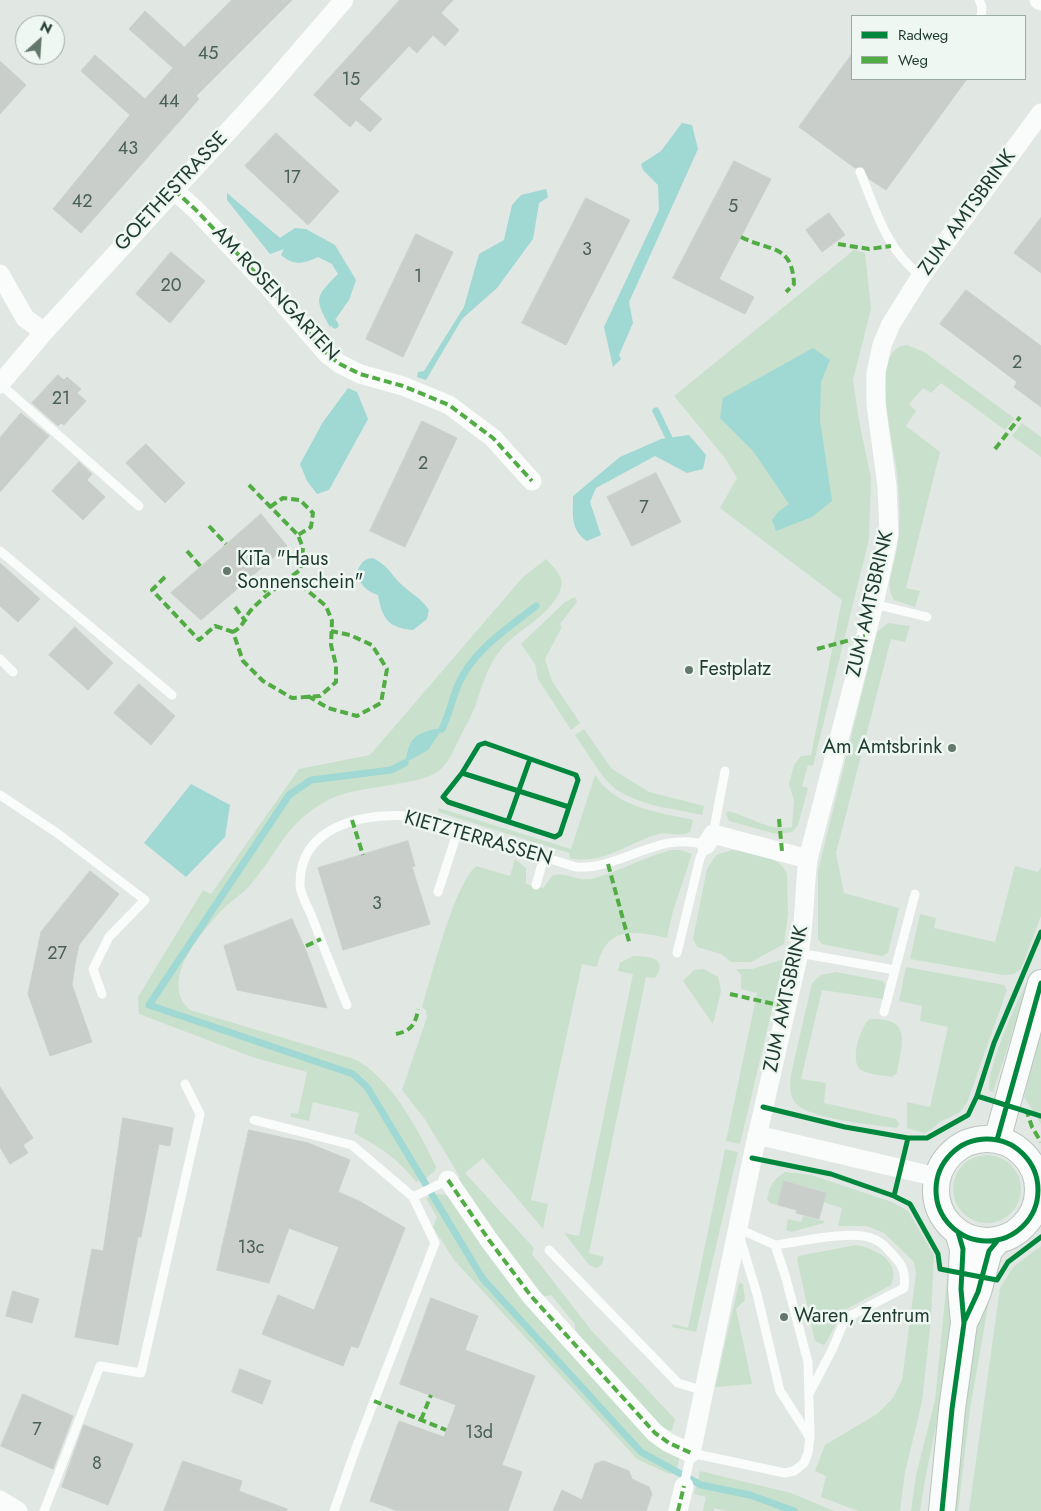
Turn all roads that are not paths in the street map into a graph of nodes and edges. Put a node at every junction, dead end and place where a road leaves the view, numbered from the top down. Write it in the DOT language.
graph roads {
  1 [pos="344,0"];
  2 [pos="979,0"];
  3 [pos="981,15"];
  4 [pos="1041,113"];
  5 [pos="860,172"];
  6 [pos="174,190"];
  7 [pos="0,274"];
  8 [pos="921,276"];
  9 [pos="44,332"];
  10 [pos="0,384"];
  11 [pos="532,481"];
  12 [pos="139,506"];
  13 [pos="0,551"];
  14 [pos="874,604"];
  15 [pos="927,617"];
  16 [pos="0,659"];
  17 [pos="13,672"];
  18 [pos="172,695"];
  19 [pos="725,771"];
  20 [pos="0,795"];
  21 [pos="458,830"];
  22 [pos="709,839"];
  23 [pos="544,857"];
  24 [pos="808,859"];
  25 [pos="536,885"];
  26 [pos="438,892"];
  27 [pos="914,894"];
  28 [pos="677,952"];
  29 [pos="799,953"];
  30 [pos="895,970"];
  31 [pos="1041,983"];
  32 [pos="102,994"];
  33 [pos="347,1005"];
  34 [pos="884,1012"];
  35 [pos="185,1084"];
  36 [pos="254,1120"];
  37 [pos="757,1135"];
  38 [pos="998,1140"];
  39 [pos="937,1177"];
  40 [pos="442,1183"];
  41 [pos="1039,1185"];
  42 [pos="417,1195"];
  43 [pos="1035,1216"];
  44 [pos="737,1228"];
  45 [pos="958,1232"];
  46 [pos="998,1240"];
  47 [pos="775,1245"];
  48 [pos="549,1250"];
  49 [pos="964,1323"];
  50 [pos="704,1391"];
  51 [pos="809,1393"];
  52 [pos="810,1437"];
  53 [pos="688,1469"];
  54 [pos="0,1500"];
  55 [pos="18,1511"];
  56 [pos="44,1511"];
  57 [pos="334,1511"];
  58 [pos="678,1511"];
  59 [pos="942,1511"];
  1 -- 6 [label="street, GOETHESTRASSE"];
  2 -- 3 [label="lane"];
  4 -- 8 [label="street, ZUM AMTSBRINK"];
  5 -- 8 [label="lane"];
  6 -- 9 [label="street, GOETHESTRASSE"];
  6 -- 11 [label="street, AM ROSENGARTEN"];
  7 -- 9 [label="street"];
  8 -- 14 [label="street, ZUM AMTSBRINK"];
  9 -- 10 [label="street, GOETHESTRASSE"];
  10 -- 12 [label="lane"];
  13 -- 18 [label="lane"];
  14 -- 15 [label="lane"];
  14 -- 24 [label="street, ZUM AMTSBRINK"];
  16 -- 17 [label="lane"];
  19 -- 22 [label="lane"];
  20 -- 32 [label="lane"];
  21 -- 23 [label="lane, KIETZTERRASSEN"];
  21 -- 26 [label="lane"];
  21 -- 33 [label="lane, KIETZTERRASSEN"];
  22 -- 23 [label="lane, KIETZTERRASSEN"];
  22 -- 24 [label="street, KIETZTERRASSEN"];
  22 -- 28 [label="lane"];
  23 -- 25 [label="lane"];
  24 -- 29 [label="street, ZUM AMTSBRINK"];
  27 -- 30 [label="lane"];
  29 -- 30 [label="lane"];
  29 -- 37 [label="street, ZUM AMTSBRINK"];
  30 -- 34 [label="lane"];
  31 -- 38 [label="street"];
  35 -- 56 [label="lane"];
  36 -- 42 [label="lane"];
  37 -- 39 [label="street"];
  37 -- 44 [label="street, ZUM AMTSBRINK"];
  38 -- 39 [label="street"];
  38 -- 41 [label="street"];
  39 -- 45 [label="street"];
  40 -- 42 [label="lane"];
  40 -- 53 [label="street"];
  41 -- 43 [label="street"];
  42 -- 57 [label="lane"];
  43 -- 46 [label="street"];
  44 -- 47 [label="lane"];
  44 -- 50 [label="street, ZUM AMTSBRINK"];
  44 -- 52 [label="lane"];
  45 -- 46 [label="street"];
  45 -- 49 [label="street"];
  46 -- 49 [label="street"];
  47 -- 51 [label="lane"];
  47 -- 51 [label="lane"];
  48 -- 50 [label="lane"];
  49 -- 59 [label="street"];
  50 -- 53 [label="street, ZUM AMTSBRINK"];
  51 -- 52 [label="lane"];
  52 -- 53 [label="lane"];
  53 -- 58 [label="street, ZUM AMTSBRINK"];
  54 -- 55 [label="street"];
}
